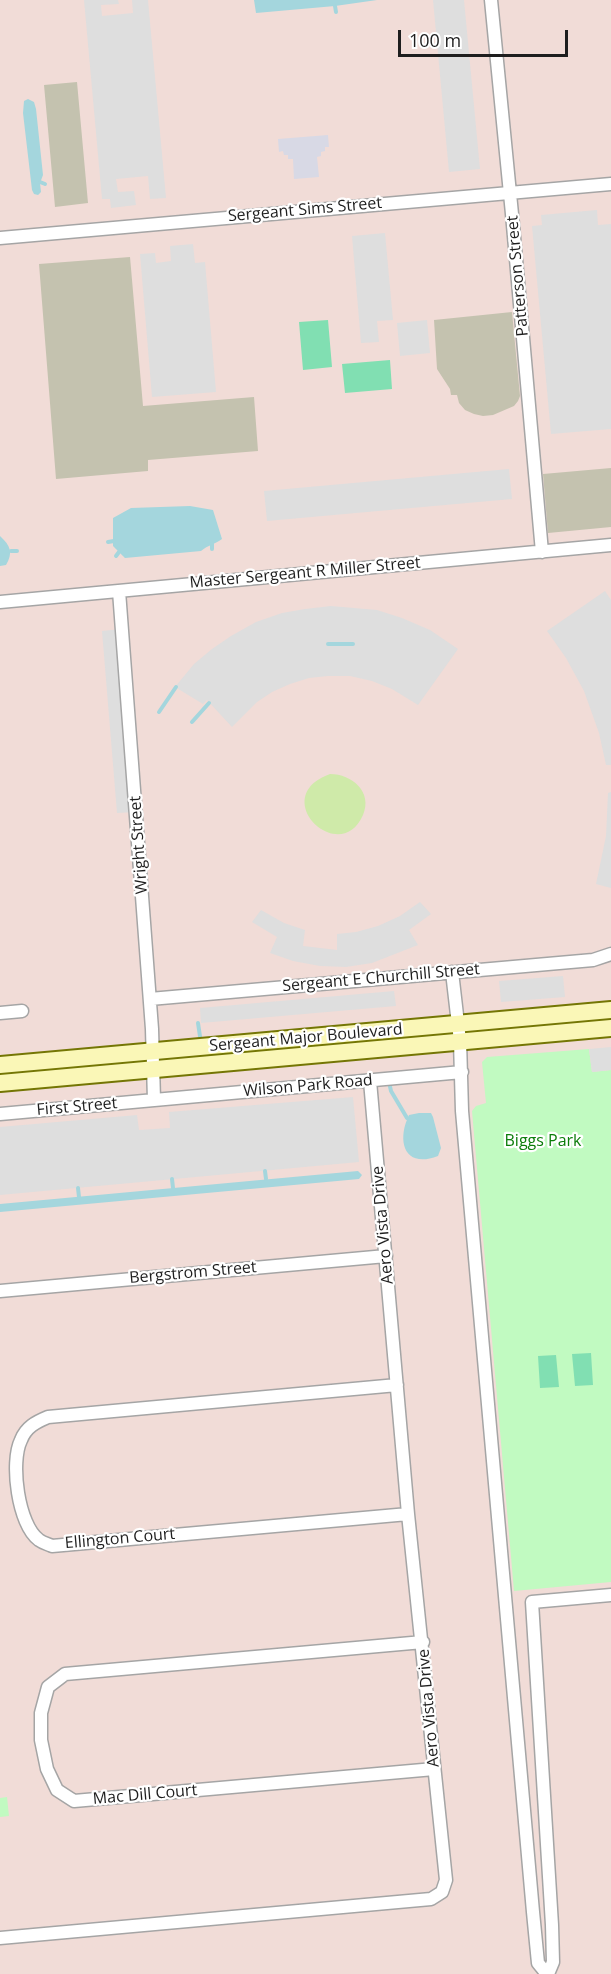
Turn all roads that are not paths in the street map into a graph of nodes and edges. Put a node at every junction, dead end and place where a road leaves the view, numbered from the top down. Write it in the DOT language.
graph roads {
  1 [pos="491,0"];
  2 [pos="611,184"];
  3 [pos="510,192"];
  4 [pos="0,238"];
  5 [pos="611,545"];
  6 [pos="542,552"];
  7 [pos="119,591"];
  8 [pos="0,602"];
  9 [pos="611,954"];
  10 [pos="452,972"];
  11 [pos="150,999"];
  12 [pos="611,1010"];
  13 [pos="22,1011"];
  14 [pos="0,1013"];
  15 [pos="458,1024"];
  16 [pos="611,1028"];
  17 [pos="460,1041"];
  18 [pos="153,1053"];
  19 [pos="0,1065"];
  20 [pos="154,1071"];
  21 [pos="462,1072"];
  22 [pos="370,1081"];
  23 [pos="0,1083"];
  24 [pos="154,1100"];
  25 [pos="0,1114"];
  26 [pos="386,1256"];
  27 [pos="0,1291"];
  28 [pos="397,1385"];
  29 [pos="408,1514"];
  30 [pos="611,1595"];
  31 [pos="423,1642"];
  32 [pos="434,1769"];
  33 [pos="0,1938"];
  34 [pos="547,1974"];
  1 -- 3 [label="street, Patterson Street"];
  2 -- 3 [label="street, Sergeant Sims Street"];
  3 -- 4 [label="street, Sergeant Sims Street"];
  3 -- 6 [label="street, Patterson Street"];
  5 -- 6 [label="street, Master Sergeant R Miller Street"];
  6 -- 7 [label="street, Master Sergeant R Miller Street"];
  7 -- 8 [label="street, Master Sergeant R Miller Street"];
  7 -- 11 [label="street, Wright Street"];
  9 -- 10 [label="street, Sergeant E Churchill Street"];
  10 -- 11 [label="street, Sergeant E Churchill Street"];
  10 -- 15 [label="street"];
  11 -- 18 [label="street, Wright Street"];
  12 -- 15 [label="street, Sergeant Major Boulevard"];
  13 -- 14 [label="street"];
  15 -- 17 [label="street"];
  15 -- 18 [label="street, Sergeant Major Boulevard"];
  16 -- 17 [label="street, Sergeant Major Boulevard"];
  17 -- 20 [label="street, Sergeant Major Boulevard"];
  17 -- 21 [label="street"];
  18 -- 19 [label="street, Sergeant Major Boulevard"];
  18 -- 20 [label="street, Wright Street"];
  20 -- 23 [label="street, Sergeant Major Boulevard"];
  20 -- 24 [label="street, Wright Street"];
  21 -- 22 [label="street, Wilson Park Road"];
  21 -- 34 [label="street"];
  22 -- 24 [label="street, Wilson Park Road"];
  22 -- 26 [label="street, Aero Vista Drive"];
  24 -- 25 [label="street, First Street"];
  26 -- 27 [label="street, Bergstrom Street"];
  26 -- 28 [label="street, Aero Vista Drive"];
  28 -- 29 [label="street, Aero Vista Drive"];
  28 -- 29 [label="street, Ellington Court"];
  29 -- 31 [label="street, Aero Vista Drive"];
  30 -- 34 [label="street"];
  31 -- 32 [label="street, Aero Vista Drive"];
  31 -- 32 [label="street, Mac Dill Court"];
  32 -- 33 [label="street, Aero Vista Drive"];
}
